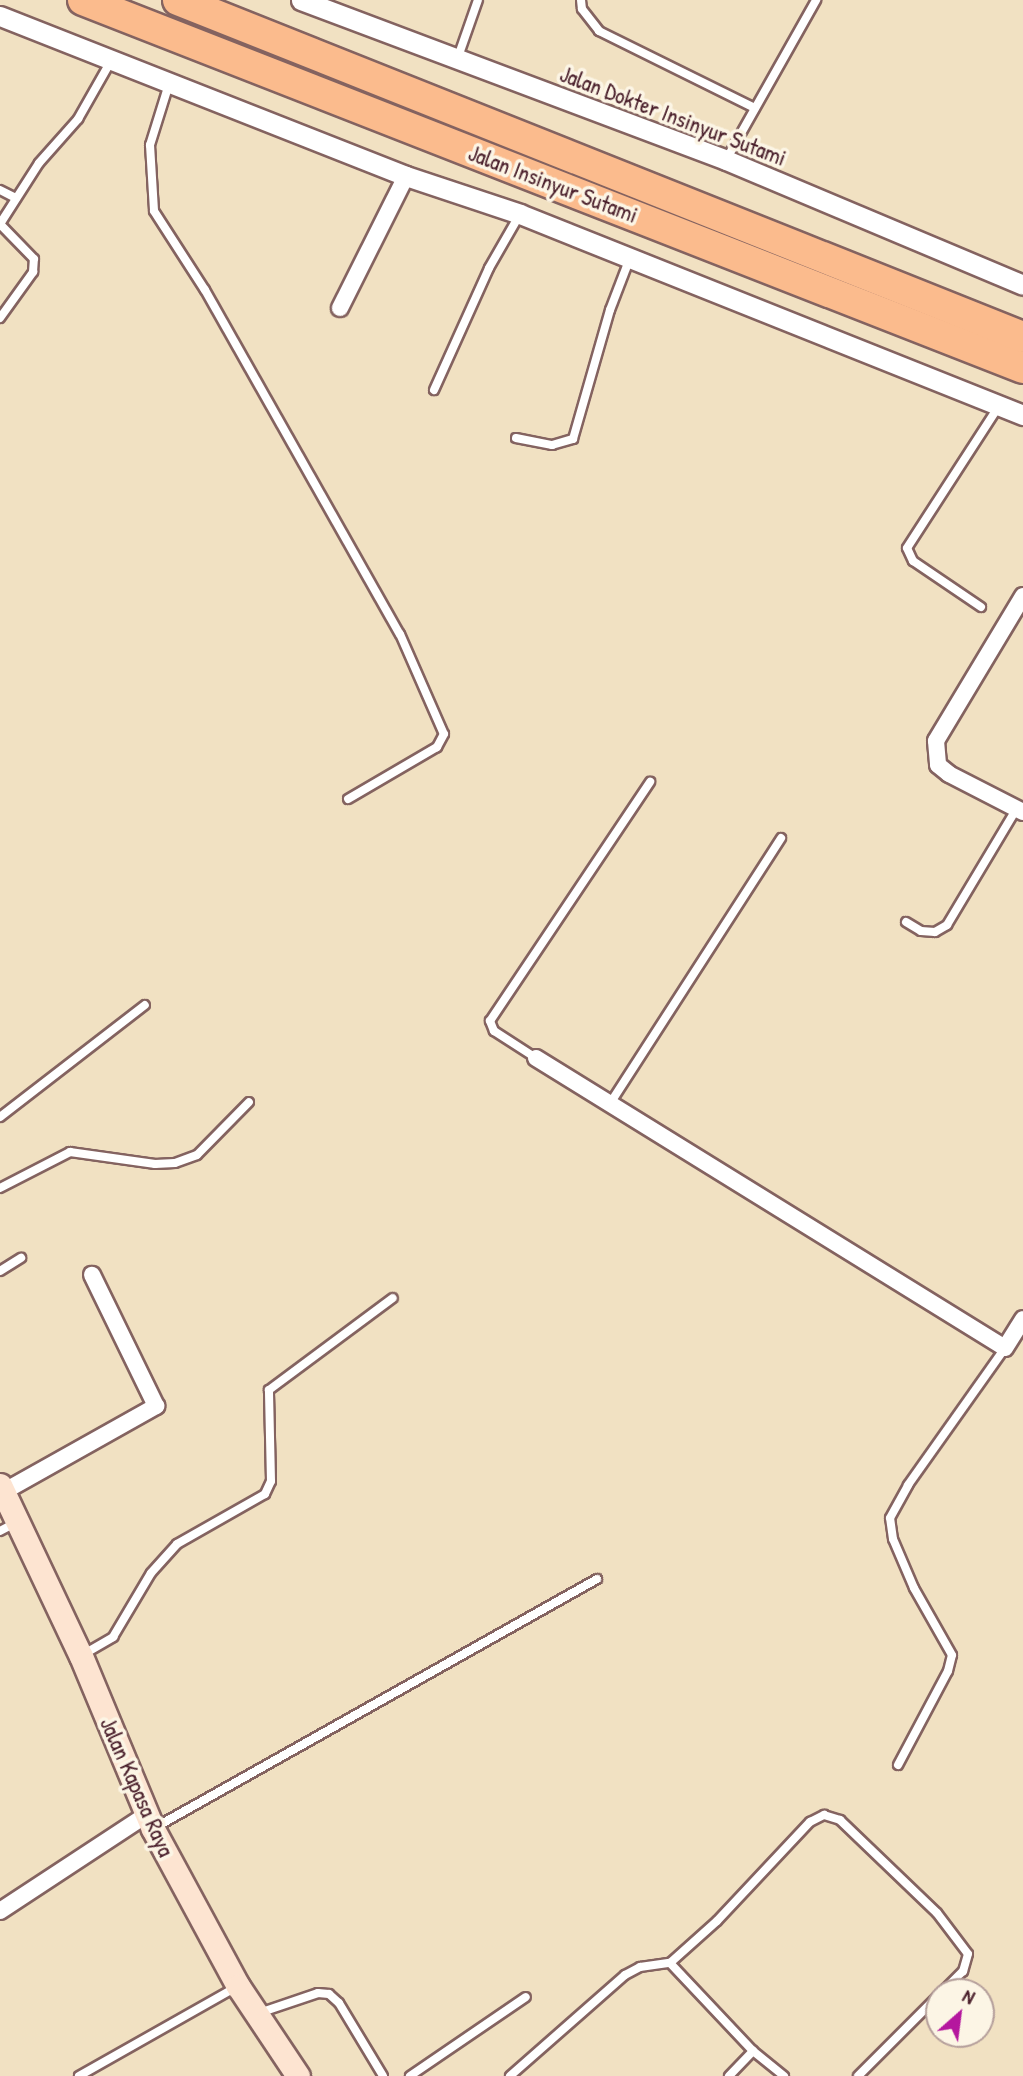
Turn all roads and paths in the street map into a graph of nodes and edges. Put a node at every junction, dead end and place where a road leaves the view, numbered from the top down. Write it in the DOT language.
graph roads {
  1 [pos="82,0"];
  2 [pos="178,0"];
  3 [pos="301,0"];
  4 [pos="478,0"];
  5 [pos="581,0"];
  6 [pos="816,0"];
  7 [pos="0,16"];
  8 [pos="457,60"];
  9 [pos="111,61"];
  10 [pos="169,84"];
  11 [pos="755,108"];
  12 [pos="726,160"];
  13 [pos="407,176"];
  14 [pos="0,190"];
  15 [pos="16,198"];
  16 [pos="520,214"];
  17 [pos="630,258"];
  18 [pos="1023,285"];
  19 [pos="902,305"];
  20 [pos="340,308"];
  21 [pos="0,318"];
  22 [pos="1023,337"];
  23 [pos="1023,368"];
  24 [pos="434,390"];
  25 [pos="999,406"];
  26 [pos="1023,415"];
  27 [pos="516,438"];
  28 [pos="1023,596"];
  29 [pos="981,607"];
  30 [pos="650,782"];
  31 [pos="348,799"];
  32 [pos="1020,810"];
  33 [pos="781,838"];
  34 [pos="906,922"];
  35 [pos="145,1005"];
  36 [pos="536,1058"];
  37 [pos="249,1102"];
  38 [pos="611,1102"];
  39 [pos="0,1117"];
  40 [pos="0,1188"];
  41 [pos="22,1258"];
  42 [pos="0,1271"];
  43 [pos="92,1275"];
  44 [pos="393,1298"];
  45 [pos="1023,1320"];
  46 [pos="1005,1348"];
  47 [pos="2,1489"];
  48 [pos="9,1526"];
  49 [pos="597,1579"];
  50 [pos="81,1656"];
  51 [pos="898,1765"];
  52 [pos="150,1822"];
  53 [pos="0,1911"];
  54 [pos="670,1963"];
  55 [pos="956,1978"];
  56 [pos="238,1986"];
  57 [pos="526,1997"];
  58 [pos="925,2010"];
  59 [pos="256,2014"];
  60 [pos="753,2051"];
  61 [pos="79,2076"];
  62 [pos="298,2076"];
  63 [pos="383,2076"];
  64 [pos="410,2076"];
  65 [pos="510,2076"];
  66 [pos="729,2076"];
  67 [pos="784,2076"];
  68 [pos="858,2076"];
  1 -- 19 [label="highway, Jalan Insinyur Sutami"];
  2 -- 19 [label="highway, Jalan Insinyur Sutami"];
  3 -- 8 [label="street, Jalan Dokter Insinyur Sutami"];
  4 -- 8 [label="lane"];
  5 -- 11 [label="lane"];
  6 -- 11 [label="lane"];
  7 -- 9 [label="street"];
  8 -- 12 [label="street, Jalan Dokter Insinyur Sutami"];
  9 -- 10 [label="street"];
  9 -- 15 [label="lane"];
  10 -- 13 [label="street"];
  10 -- 31 [label="lane"];
  11 -- 12 [label="lane"];
  12 -- 18 [label="street, Jalan Dokter Insinyur Sutami"];
  13 -- 16 [label="street"];
  13 -- 20 [label="street"];
  14 -- 15 [label="lane"];
  15 -- 21 [label="lane"];
  16 -- 17 [label="street"];
  16 -- 24 [label="lane"];
  17 -- 25 [label="street"];
  17 -- 27 [label="lane"];
  19 -- 22 [label="highway, Jalan Insinyur Sutami"];
  19 -- 23 [label="highway, Jalan Insinyur Sutami"];
  25 -- 26 [label="street"];
  25 -- 29 [label="lane"];
  28 -- 32 [label="street"];
  30 -- 36 [label="lane"];
  32 -- 34 [label="lane"];
  33 -- 38 [label="lane"];
  35 -- 39 [label="lane"];
  36 -- 38 [label="street"];
  37 -- 40 [label="lane"];
  38 -- 46 [label="street"];
  41 -- 42 [label="lane"];
  43 -- 47 [label="street"];
  44 -- 50 [label="lane"];
  45 -- 46 [label="street"];
  46 -- 51 [label="lane"];
  47 -- 48 [label="main road, Jalan Kapasa Raya"];
  48 -- 50 [label="main road, Jalan Kapasa Raya"];
  49 -- 52 [label="lane"];
  50 -- 52 [label="main road, Jalan Kapasa Raya"];
  52 -- 53 [label="street"];
  52 -- 56 [label="main road, Jalan Kapasa Raya"];
  54 -- 55 [label="lane"];
  54 -- 60 [label="lane"];
  54 -- 65 [label="lane"];
  56 -- 59 [label="main road, Jalan Kapasa Raya"];
  56 -- 61 [label="lane"];
  57 -- 64 [label="lane"];
  58 -- 68 [label="lane"];
  59 -- 62 [label="main road, Jalan Kapasa Raya"];
  59 -- 63 [label="lane"];
  60 -- 66 [label="lane"];
  60 -- 67 [label="lane"];
}
